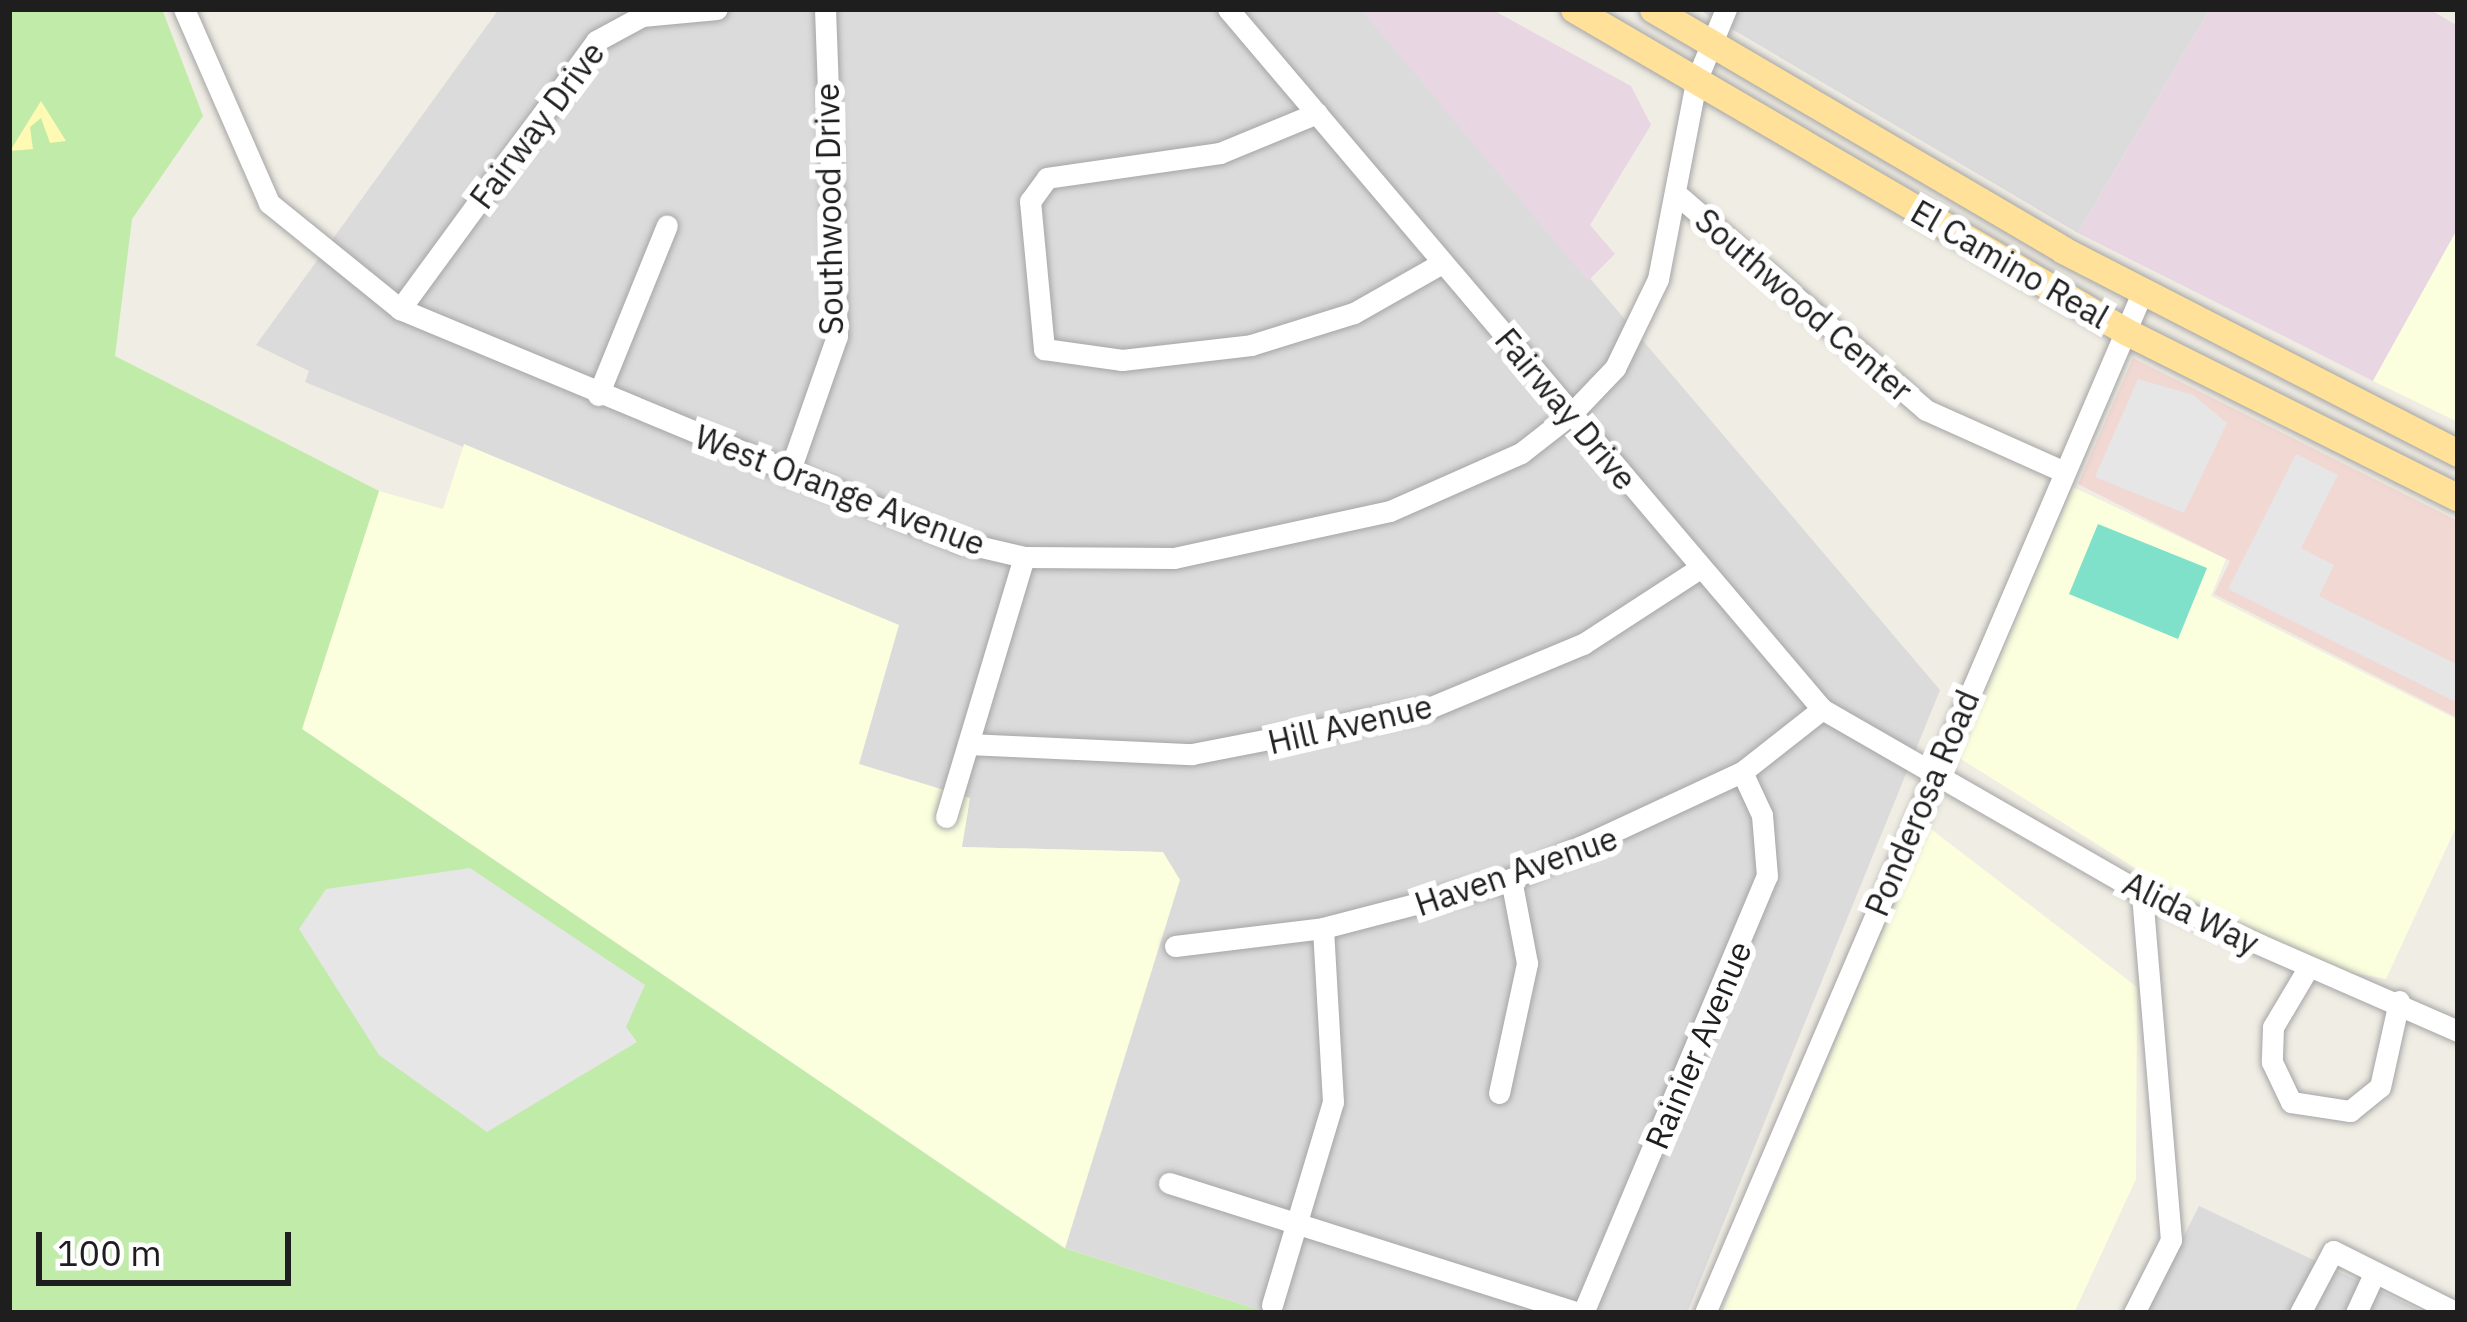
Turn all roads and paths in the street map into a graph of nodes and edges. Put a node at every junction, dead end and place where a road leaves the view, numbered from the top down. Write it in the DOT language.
graph roads {
  1 [pos="184,9"];
  2 [pos="717,9"];
  3 [pos="825,9"];
  4 [pos="1228,9"];
  5 [pos="1574,9"];
  6 [pos="1653,9"];
  7 [pos="1726,9"];
  8 [pos="1706,40"];
  9 [pos="1696,81"];
  10 [pos="1317,113"];
  11 [pos="1680,197"];
  12 [pos="667,225"];
  13 [pos="1442,263"];
  14 [pos="2141,293"];
  15 [pos="400,309"];
  16 [pos="2127,332"];
  17 [pos="598,394"];
  18 [pos="1571,414"];
  19 [pos="2458,453"];
  20 [pos="2060,470"];
  21 [pos="789,473"];
  22 [pos="2458,498"];
  23 [pos="1024,557"];
  24 [pos="1700,568"];
  25 [pos="1822,709"];
  26 [pos="968,744"];
  27 [pos="1938,767"];
  28 [pos="1742,772"];
  29 [pos="946,817"];
  30 [pos="1511,879"];
  31 [pos="2142,893"];
  32 [pos="1323,928"];
  33 [pos="1175,946"];
  34 [pos="2308,968"];
  35 [pos="2399,1001"];
  36 [pos="2458,1031"];
  37 [pos="1498,1093"];
  38 [pos="1168,1184"];
  39 [pos="1297,1222"];
  40 [pos="2374,1274"];
  41 [pos="1272,1305"];
  42 [pos="1581,1313"];
  43 [pos="1705,1313"];
  44 [pos="2134,1313"];
  45 [pos="2300,1313"];
  46 [pos="2356,1313"];
  47 [pos="2456,1313"];
  1 -- 15 [label="street, West Orange Avenue"];
  2 -- 15 [label="street, Fairway Drive"];
  3 -- 21 [label="street, Southwood Drive"];
  4 -- 10 [label="street, Fairway Drive"];
  5 -- 9 [label="main road, El Camino Real"];
  6 -- 8 [label="main road, El Camino Real"];
  7 -- 8 [label="street, West Orange Avenue"];
  8 -- 9 [label="street, West Orange Avenue"];
  8 -- 14 [label="main road, El Camino Real"];
  9 -- 11 [label="street, West Orange Avenue"];
  9 -- 16 [label="main road, El Camino Real"];
  10 -- 13 [label="street, Fairway Drive"];
  10 -- 13 [label="street"];
  11 -- 18 [label="street, West Orange Avenue"];
  11 -- 20 [label="street, Southwood Center"];
  12 -- 17 [label="street"];
  13 -- 18 [label="street, Fairway Drive"];
  14 -- 16 [label="street, Ponderosa Road"];
  14 -- 19 [label="main road, El Camino Real"];
  15 -- 17 [label="street, West Orange Avenue"];
  16 -- 20 [label="street, Ponderosa Road"];
  16 -- 22 [label="main road, El Camino Real"];
  17 -- 21 [label="street, West Orange Avenue"];
  18 -- 23 [label="street, West Orange Avenue"];
  18 -- 24 [label="street, Fairway Drive"];
  20 -- 27 [label="street, Ponderosa Road"];
  21 -- 23 [label="street, West Orange Avenue"];
  23 -- 26 [label="street"];
  24 -- 25 [label="street, Fairway Drive"];
  24 -- 26 [label="street, Hill Avenue"];
  25 -- 27 [label="street, Fairway Drive"];
  25 -- 28 [label="street, Haven Avenue"];
  26 -- 29 [label="street"];
  27 -- 31 [label="street, Alida Way"];
  27 -- 43 [label="street, Ponderosa Road"];
  28 -- 30 [label="street, Haven Avenue"];
  28 -- 42 [label="street, Rainier Avenue"];
  30 -- 32 [label="street, Haven Avenue"];
  30 -- 37 [label="street"];
  31 -- 34 [label="street, Alida Way"];
  31 -- 44 [label="street"];
  32 -- 33 [label="street, Haven Avenue"];
  32 -- 39 [label="street"];
  34 -- 35 [label="street, Alida Way"];
  34 -- 35 [label="street"];
  35 -- 36 [label="street, Alida Way"];
  38 -- 39 [label="street"];
  39 -- 41 [label="street"];
  39 -- 42 [label="street"];
  40 -- 45 [label="street"];
  40 -- 46 [label="street"];
  40 -- 47 [label="street"];
}
